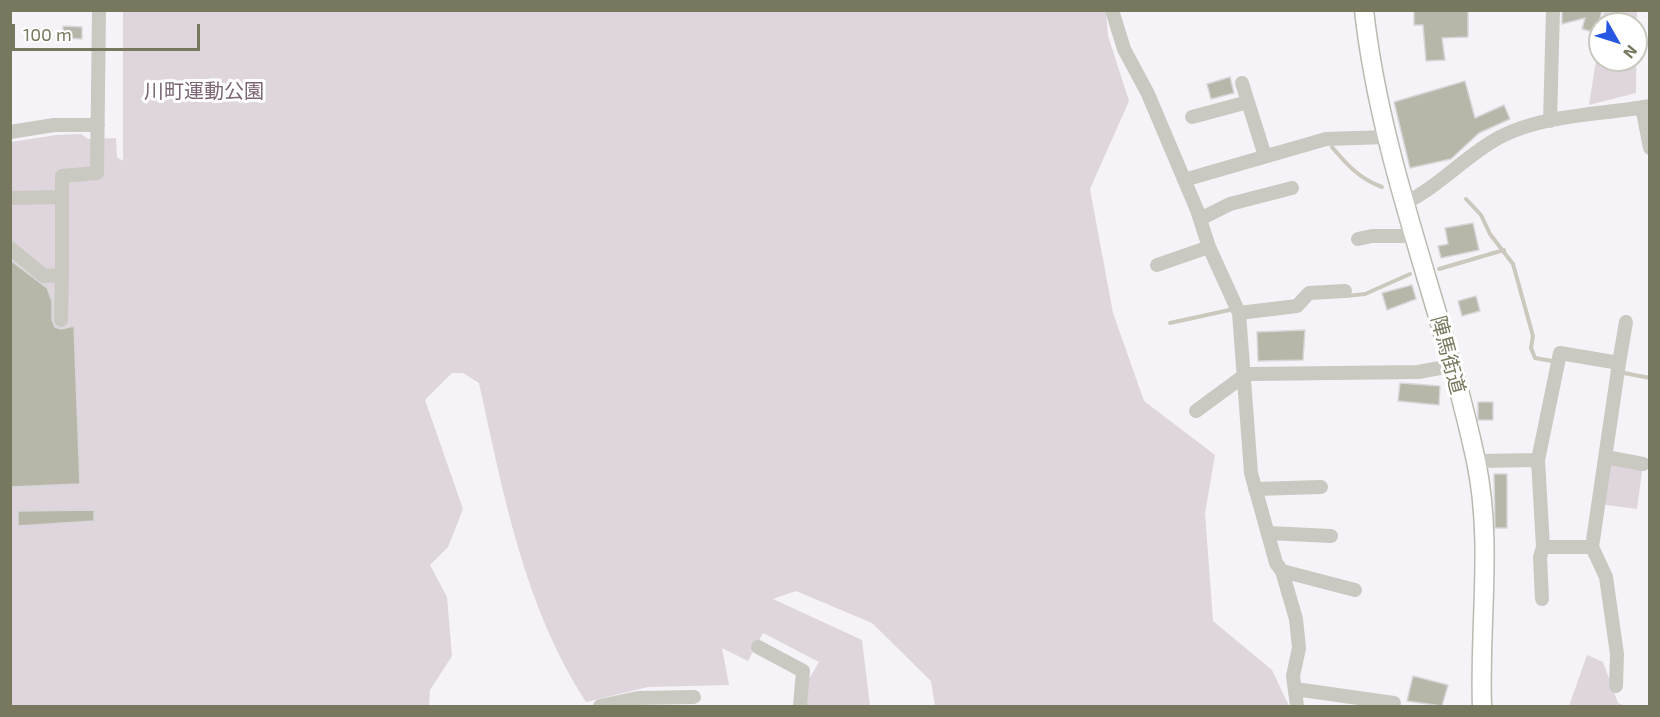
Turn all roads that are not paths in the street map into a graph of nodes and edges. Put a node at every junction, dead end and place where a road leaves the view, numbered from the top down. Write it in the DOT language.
graph roads {
  1 [pos="99,10"];
  2 [pos="1112,10"];
  3 [pos="1364,10"];
  4 [pos="1553,10"];
  5 [pos="1242,83"];
  6 [pos="1248,102"];
  7 [pos="1646,106"];
  8 [pos="1192,117"];
  9 [pos="1550,121"];
  10 [pos="98,125"];
  11 [pos="10,132"];
  12 [pos="1387,137"];
  13 [pos="1650,148"];
  14 [pos="1265,156"];
  15 [pos="1184,180"];
  16 [pos="1292,188"];
  17 [pos="62,197"];
  18 [pos="10,198"];
  19 [pos="1405,203"];
  20 [pos="1200,219"];
  21 [pos="1414,236"];
  22 [pos="1358,239"];
  23 [pos="1209,247"];
  24 [pos="10,249"];
  25 [pos="1157,265"];
  26 [pos="62,275"];
  27 [pos="1345,291"];
  28 [pos="1239,313"];
  29 [pos="61,320"];
  30 [pos="1626,322"];
  31 [pos="1619,363"];
  32 [pos="1451,366"];
  33 [pos="1245,375"];
  34 [pos="1196,411"];
  35 [pos="1606,457"];
  36 [pos="1538,460"];
  37 [pos="1476,461"];
  38 [pos="1643,464"];
  39 [pos="1321,487"];
  40 [pos="1255,489"];
  41 [pos="1268,533"];
  42 [pos="1331,536"];
  43 [pos="1543,547"];
  44 [pos="1592,547"];
  45 [pos="1282,571"];
  46 [pos="1355,590"];
  47 [pos="1542,599"];
  48 [pos="758,647"];
  49 [pos="1616,687"];
  50 [pos="1295,689"];
  51 [pos="694,697"];
  52 [pos="1394,703"];
  53 [pos="600,706"];
  54 [pos="800,706"];
  55 [pos="1298,706"];
  56 [pos="1482,706"];
  1 -- 10 [label="street"];
  2 -- 15 [label="street"];
  3 -- 12 [label="main road, 陣馬街道"];
  4 -- 9 [label="street"];
  5 -- 6 [label="street"];
  6 -- 8 [label="street"];
  6 -- 14 [label="street"];
  7 -- 9 [label="street"];
  7 -- 13 [label="street"];
  9 -- 19 [label="street"];
  10 -- 11 [label="street"];
  10 -- 17 [label="street"];
  12 -- 14 [label="street"];
  12 -- 19 [label="main road, 陣馬街道"];
  14 -- 15 [label="street"];
  15 -- 20 [label="street"];
  16 -- 20 [label="street"];
  17 -- 18 [label="street"];
  17 -- 26 [label="street"];
  19 -- 21 [label="main road, 陣馬街道"];
  20 -- 23 [label="street"];
  21 -- 22 [label="street"];
  21 -- 32 [label="main road, 陣馬街道"];
  23 -- 25 [label="street"];
  23 -- 28 [label="street"];
  24 -- 26 [label="street"];
  26 -- 29 [label="street"];
  27 -- 28 [label="street"];
  28 -- 33 [label="street"];
  30 -- 31 [label="street"];
  31 -- 35 [label="street"];
  31 -- 36 [label="street"];
  32 -- 33 [label="street"];
  32 -- 37 [label="main road, 陣馬街道"];
  33 -- 34 [label="street"];
  33 -- 40 [label="street"];
  35 -- 38 [label="street"];
  35 -- 44 [label="street"];
  36 -- 37 [label="street"];
  36 -- 43 [label="street"];
  37 -- 56 [label="main road, 陣馬街道"];
  39 -- 40 [label="street"];
  40 -- 41 [label="street"];
  41 -- 42 [label="street"];
  41 -- 45 [label="street"];
  43 -- 44 [label="street"];
  43 -- 47 [label="street"];
  44 -- 49 [label="street"];
  45 -- 46 [label="street"];
  45 -- 50 [label="street"];
  48 -- 54 [label="street"];
  50 -- 52 [label="street"];
  50 -- 55 [label="street"];
  51 -- 53 [label="street"];
}
